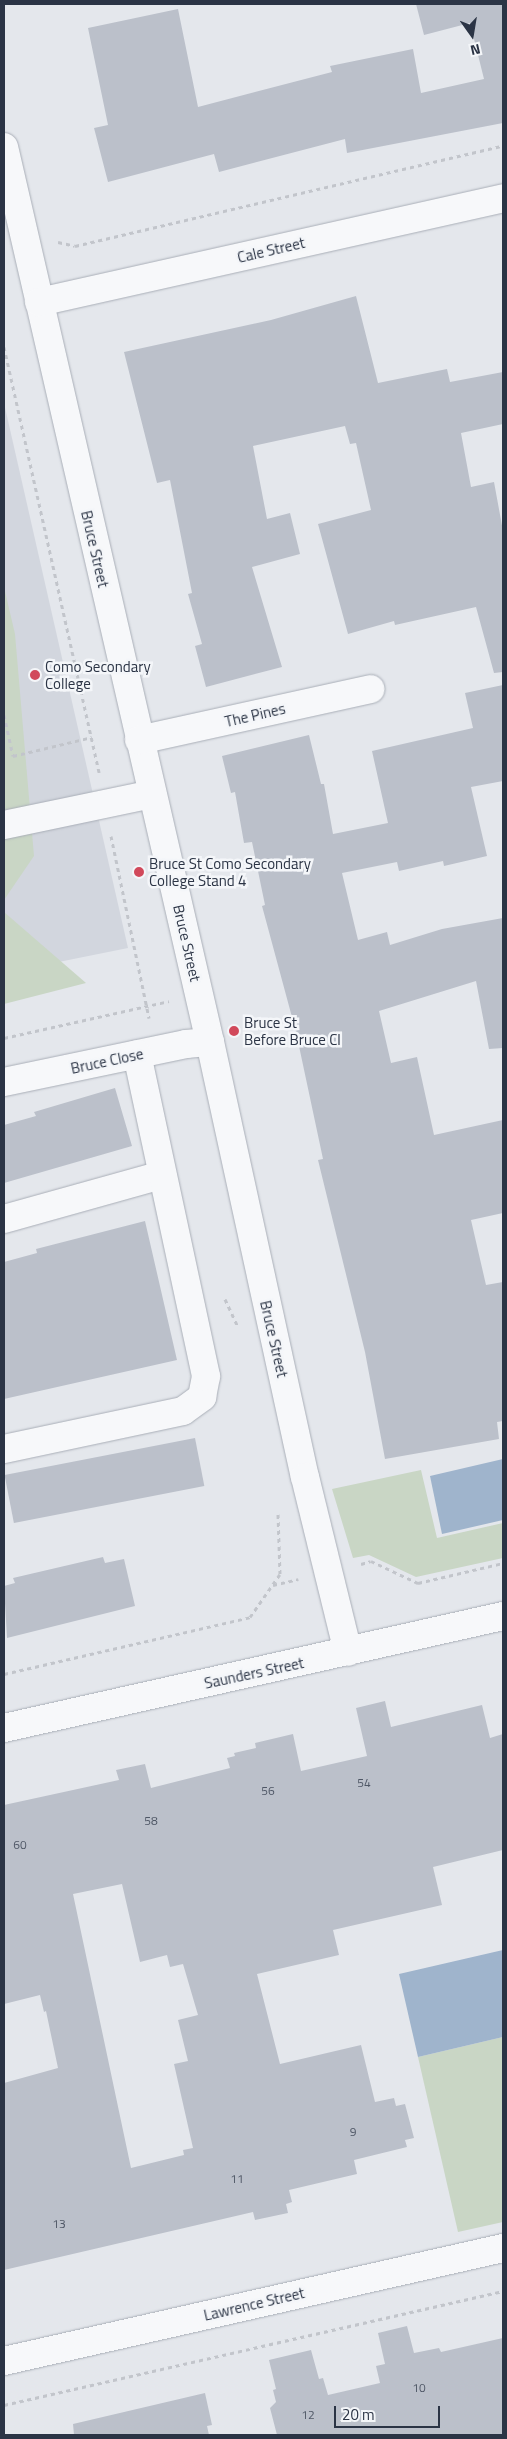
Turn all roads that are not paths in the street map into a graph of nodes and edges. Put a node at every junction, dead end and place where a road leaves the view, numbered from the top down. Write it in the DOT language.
graph roads {
  1 [pos="4,147"];
  2 [pos="503,198"];
  3 [pos="39,302"];
  4 [pos="370,689"];
  5 [pos="139,740"];
  6 [pos="152,794"];
  7 [pos="4,825"];
  8 [pos="210,1042"];
  9 [pos="137,1054"];
  10 [pos="4,1082"];
  11 [pos="162,1175"];
  12 [pos="4,1219"];
  13 [pos="4,1449"];
  14 [pos="503,1616"];
  15 [pos="348,1652"];
  16 [pos="4,1728"];
  17 [pos="503,2248"];
  18 [pos="4,2361"];
  1 -- 3 [label="street, Bruce Street"];
  2 -- 3 [label="street, Cale Street"];
  3 -- 5 [label="street, Bruce Street"];
  4 -- 5 [label="street, The Pines"];
  5 -- 6 [label="street, Bruce Street"];
  6 -- 7 [label="street"];
  6 -- 8 [label="street, Bruce Street"];
  8 -- 9 [label="street, Bruce Close"];
  8 -- 15 [label="street, Bruce Street"];
  9 -- 10 [label="street, Bruce Close"];
  9 -- 11 [label="street"];
  11 -- 12 [label="street"];
  11 -- 13 [label="street"];
  14 -- 15 [label="street, Saunders Street"];
  15 -- 16 [label="street, Saunders Street"];
  17 -- 18 [label="street, Lawrence Street"];
}
